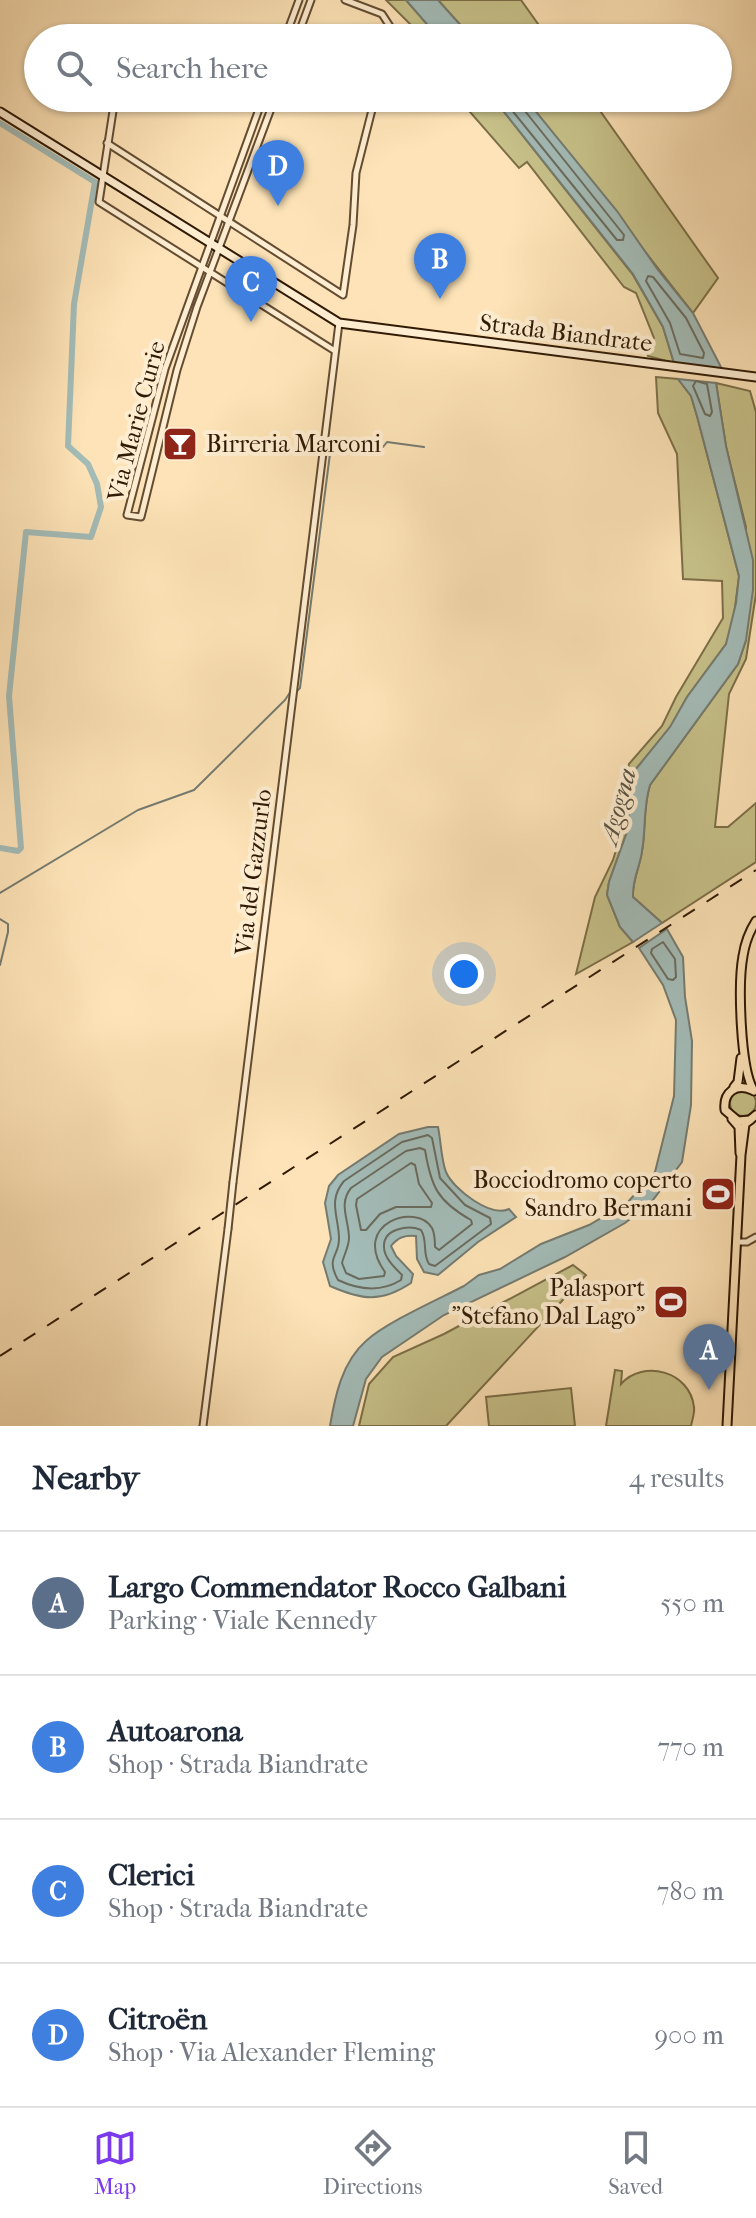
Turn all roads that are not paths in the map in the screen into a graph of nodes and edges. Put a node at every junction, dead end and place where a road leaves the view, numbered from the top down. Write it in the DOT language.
graph roads {
  1 [pos="299,0"];
  2 [pos="311,0"];
  3 [pos="345,0"];
  4 [pos="290,24"];
  5 [pos="302,24"];
  6 [pos="388,24"];
  7 [pos="0,112"];
  8 [pos="113,112"];
  9 [pos="258,112"];
  10 [pos="270,112"];
  11 [pos="371,112"];
  12 [pos="107,143"];
  13 [pos="104,177"];
  14 [pos="221,215"];
  15 [pos="230,221"];
  16 [pos="210,244"];
  17 [pos="219,250"];
  18 [pos="201,268"];
  19 [pos="210,272"];
  20 [pos="339,323"];
  21 [pos="335,351"];
  22 [pos="756,377"];
  23 [pos="756,921"];
  24 [pos="742,1056"];
  25 [pos="733,1089"];
  26 [pos="755,1092"];
  27 [pos="753,1118"];
  28 [pos="732,1119"];
  29 [pos="741,1155"];
  30 [pos="756,1237"];
  31 [pos="736,1242"];
  32 [pos="203,1426"];
  33 [pos="727,1426"];
  1 -- 4 [label="street"];
  2 -- 5 [label="street"];
  3 -- 6 [label="street"];
  7 -- 13 [label="main road, Strada Biandrate"];
  8 -- 12 [label="street"];
  9 -- 14 [label="street, Via Marie Curie"];
  10 -- 15 [label="street, Via Marie Curie"];
  11 -- 15 [label="street"];
  12 -- 13 [label="street"];
  12 -- 14 [label="street"];
  13 -- 16 [label="main road, Strada Biandrate"];
  13 -- 18 [label="street"];
  14 -- 15 [label="street"];
  14 -- 16 [label="street, Via Marie Curie"];
  15 -- 17 [label="street, Via Marie Curie"];
  16 -- 17 [label="main road, Strada Biandrate"];
  16 -- 18 [label="street, Via Marie Curie"];
  17 -- 19 [label="street, Via Marie Curie"];
  17 -- 20 [label="main road, Strada Biandrate"];
  18 -- 19 [label="street"];
  18 -- 19 [label="street, Via Marie Curie"];
  19 -- 21 [label="street"];
  20 -- 21 [label="street, Via del Gazzurlo"];
  20 -- 22 [label="main road, Strada Biandrate"];
  21 -- 32 [label="street, Via del Gazzurlo, bridge"];
  23 -- 24 [label="main road"];
  24 -- 25 [label="main road"];
  24 -- 26 [label="main road"];
  25 -- 26 [label="main road"];
  25 -- 28 [label="main road"];
  27 -- 28 [label="main road"];
  27 -- 29 [label="main road"];
  28 -- 29 [label="main road"];
  29 -- 31 [label="main road"];
  30 -- 31 [label="street"];
  31 -- 33 [label="main road"];
}
